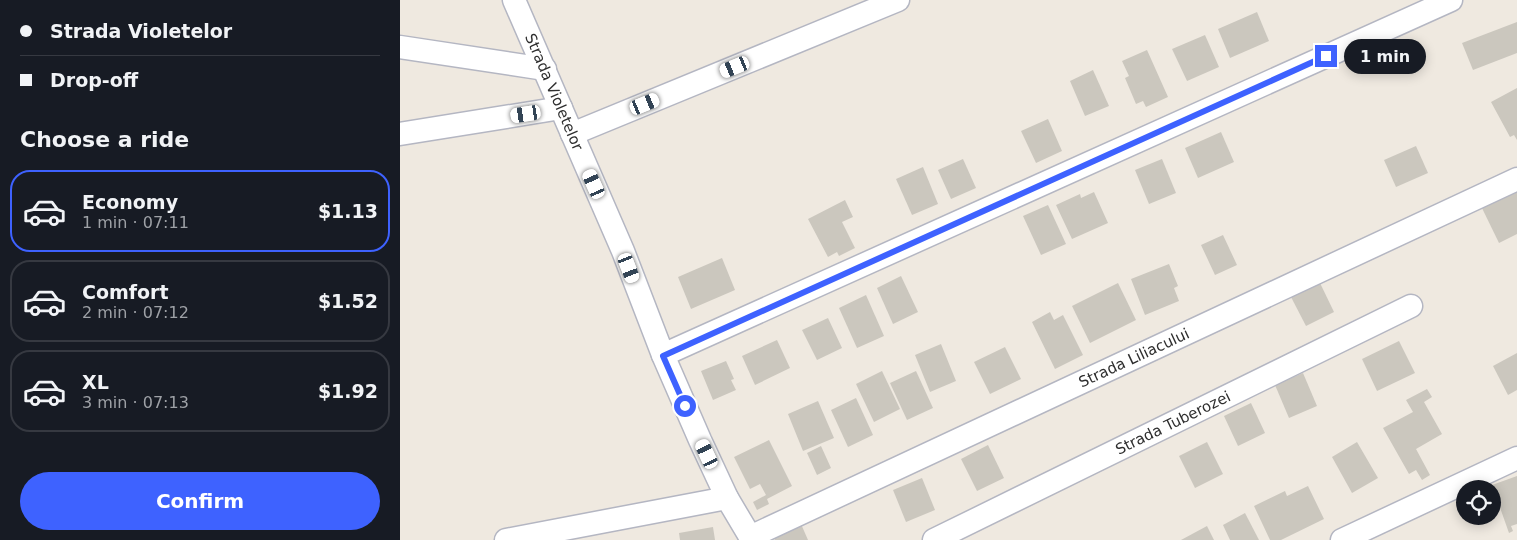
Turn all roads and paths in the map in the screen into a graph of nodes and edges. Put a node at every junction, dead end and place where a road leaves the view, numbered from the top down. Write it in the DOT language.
graph roads {
  1 [pos="514,0"];
  2 [pos="898,0"];
  3 [pos="1451,0"];
  4 [pos="400,48"];
  5 [pos="544,69"];
  6 [pos="561,108"];
  7 [pos="400,134"];
  8 [pos="572,134"];
  9 [pos="1517,179"];
  10 [pos="1411,306"];
  11 [pos="663,356"];
  12 [pos="1517,458"];
  13 [pos="727,498"];
  14 [pos="1375,533"];
  15 [pos="751,539"];
  16 [pos="506,540"];
  17 [pos="934,540"];
  18 [pos="1342,540"];
  1 -- 5 [label="street, Strada Violetelor"];
  2 -- 8 [label="street"];
  3 -- 11 [label="street"];
  4 -- 5 [label="street"];
  5 -- 6 [label="street, Strada Violetelor"];
  6 -- 7 [label="street"];
  6 -- 8 [label="street, Strada Violetelor"];
  8 -- 11 [label="street, Strada Violetelor"];
  9 -- 15 [label="street, Strada Liliacului"];
  10 -- 17 [label="street, Strada Tuberozei"];
  11 -- 13 [label="street, Strada Violetelor"];
  12 -- 14 [label="street"];
  13 -- 15 [label="street, Strada Violetelor"];
  13 -- 16 [label="street"];
  14 -- 18 [label="street"];
}
